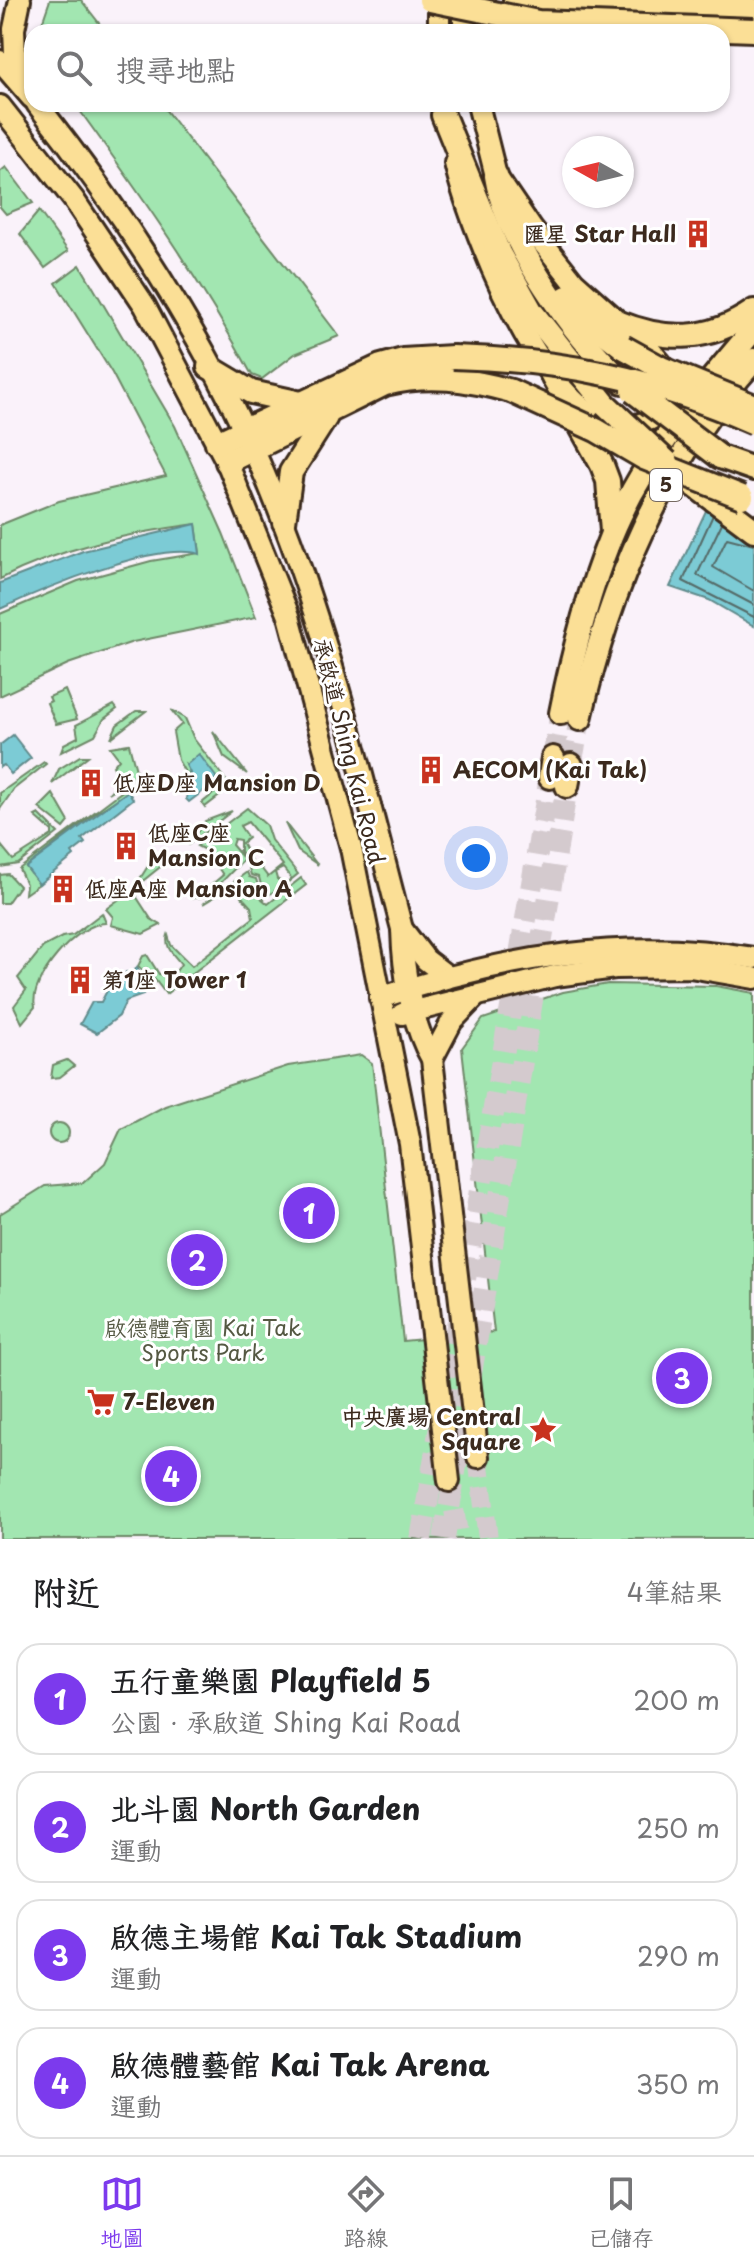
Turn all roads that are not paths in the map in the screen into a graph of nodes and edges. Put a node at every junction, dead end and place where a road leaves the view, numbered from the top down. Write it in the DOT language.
graph roads {
  1 [pos="20,0"];
  2 [pos="430,0"];
  3 [pos="439,0"];
  4 [pos="462,0"];
  5 [pos="515,0"];
  6 [pos="754,10"];
  7 [pos="439,24"];
  8 [pos="464,24"];
  9 [pos="592,24"];
  10 [pos="730,29"];
  11 [pos="754,30"];
  12 [pos="0,61"];
  13 [pos="16,78"];
  14 [pos="24,88"];
  15 [pos="0,106"];
  16 [pos="43,112"];
  17 [pos="443,112"];
  18 [pos="444,112"];
  19 [pos="480,112"];
  20 [pos="496,176"];
  21 [pos="532,262"];
  22 [pos="754,311"];
  23 [pos="617,322"];
  24 [pos="754,329"];
  25 [pos="752,363"];
  26 [pos="209,367"];
  27 [pos="553,377"];
  28 [pos="302,403"];
  29 [pos="754,406"];
  30 [pos="335,407"];
  31 [pos="754,423"];
  32 [pos="248,441"];
  33 [pos="222,453"];
  34 [pos="670,466"];
  35 [pos="754,469"];
  36 [pos="754,503"];
  37 [pos="284,522"];
  38 [pos="754,530"];
  39 [pos="612,532"];
  40 [pos="402,929"];
  41 [pos="754,958"];
  42 [pos="447,976"];
  43 [pos="754,978"];
  44 [pos="410,988"];
  45 [pos="380,998"];
  46 [pos="474,998"];
  47 [pos="414,1009"];
  48 [pos="387,1019"];
  49 [pos="432,1059"];
  50 [pos="478,1457"];
  51 [pos="449,1481"];
  1 -- 13 [label="main road"];
  2 -- 9 [label="highway, bridge"];
  3 -- 7 [label="main road"];
  4 -- 8 [label="main road"];
  5 -- 6 [label="highway"];
  10 -- 11 [label="highway, bridge"];
  12 -- 13 [label="main road"];
  13 -- 14 [label="main road"];
  15 -- 33 [label="main road, 承啟道 Shing Kai Road"];
  16 -- 26 [label="main road, 承啟道 Shing Kai Road"];
  17 -- 27 [label="main road"];
  18 -- 34 [label="highway, bridge"];
  19 -- 20 [label="main road"];
  20 -- 21 [label="highway"];
  20 -- 23 [label="main road"];
  21 -- 29 [label="highway, bridge"];
  21 -- 35 [label="highway, bridge"];
  22 -- 23 [label="highway"];
  23 -- 27 [label="main road"];
  24 -- 39 [label="highway, 5"];
  25 -- 39 [label="highway, 5"];
  26 -- 28 [label="highway"];
  26 -- 32 [label="main road, 承啟道 Shing Kai Road"];
  27 -- 39 [label="highway"];
  28 -- 31 [label="highway, bridge"];
  28 -- 32 [label="highway"];
  30 -- 32 [label="highway"];
  30 -- 34 [label="highway, bridge"];
  30 -- 37 [label="highway"];
  32 -- 33 [label="highway"];
  32 -- 37 [label="main road, 承啟道 Shing Kai Road"];
  33 -- 45 [label="main road, 承啟道 Shing Kai Road"];
  34 -- 36 [label="highway, bridge"];
  34 -- 38 [label="highway, bridge"];
  37 -- 40 [label="main road, 承啟道 Shing Kai Road"];
  40 -- 42 [label="main road"];
  40 -- 44 [label="main road, 承啟道 Shing Kai Road"];
  41 -- 42 [label="main road"];
  42 -- 44 [label="main road"];
  43 -- 46 [label="main road"];
  44 -- 45 [label="main road"];
  44 -- 47 [label="main road, 承啟道 Shing Kai Road"];
  45 -- 48 [label="main road, 承啟道 Shing Kai Road"];
  46 -- 47 [label="main road"];
  46 -- 49 [label="main road"];
  47 -- 48 [label="main road"];
  47 -- 49 [label="main road, 承啟道 Shing Kai Road"];
  48 -- 51 [label="main road, 承啟道 Shing Kai Road"];
  49 -- 50 [label="main road, 承啟道 Shing Kai Road"];
}
